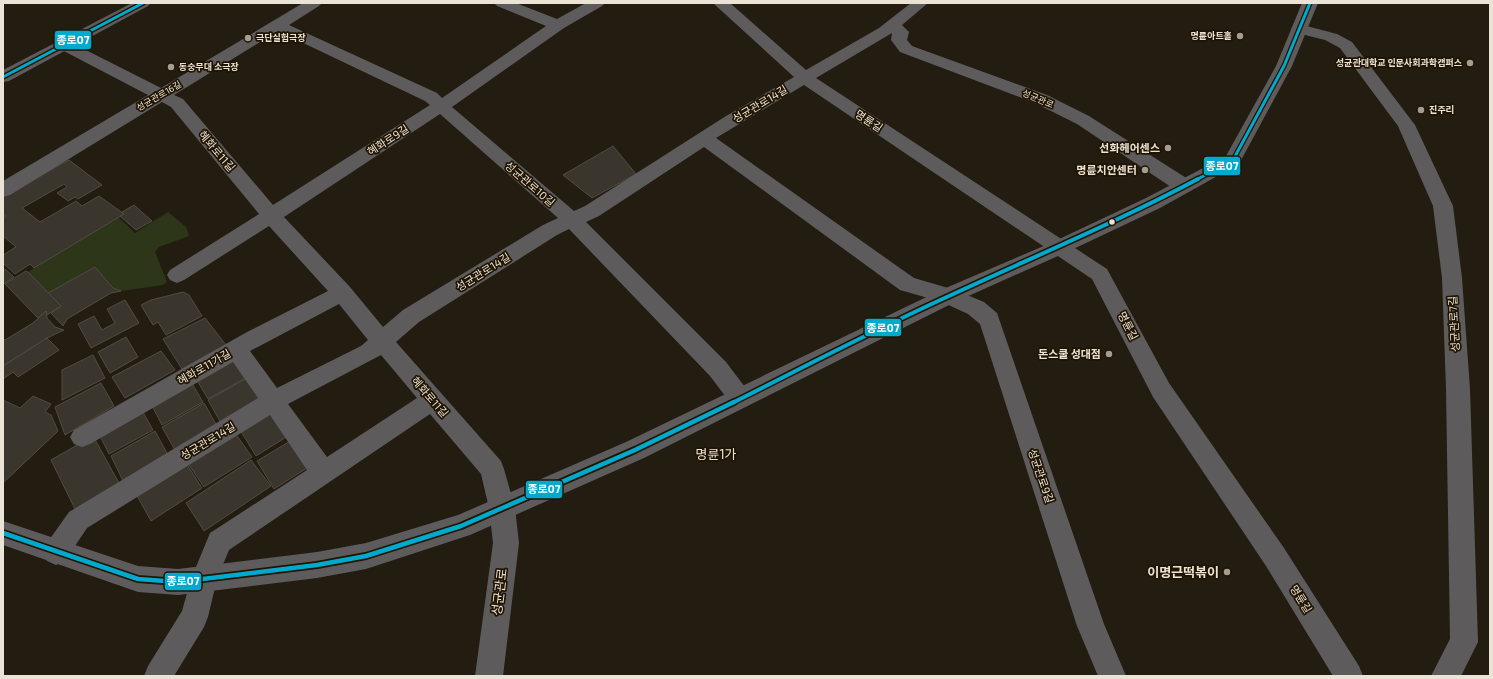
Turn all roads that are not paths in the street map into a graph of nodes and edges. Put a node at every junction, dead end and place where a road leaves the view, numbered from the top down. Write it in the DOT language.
graph roads {
  1 [pos="143,3"];
  2 [pos="314,3"];
  3 [pos="502,3"];
  4 [pos="597,3"];
  5 [pos="721,3"];
  6 [pos="920,3"];
  7 [pos="1310,3"];
  8 [pos="278,25"];
  9 [pos="558,25"];
  10 [pos="892,26"];
  11 [pos="1299,29"];
  12 [pos="64,45"];
  13 [pos="3,78"];
  14 [pos="804,78"];
  15 [pos="162,95"];
  16 [pos="440,106"];
  17 [pos="704,138"];
  18 [pos="1184,186"];
  19 [pos="3,190"];
  20 [pos="271,214"];
  21 [pos="572,220"];
  22 [pos="1060,246"];
  23 [pos="177,275"];
  24 [pos="343,293"];
  25 [pos="948,296"];
  26 [pos="381,340"];
  27 [pos="236,349"];
  28 [pos="740,398"];
  29 [pos="433,400"];
  30 [pos="274,401"];
  31 [pos="82,437"];
  32 [pos="324,473"];
  33 [pos="502,508"];
  34 [pos="3,533"];
  35 [pos="56,552"];
  36 [pos="204,579"];
  37 [pos="158,676"];
  38 [pos="489,676"];
  39 [pos="1112,676"];
  40 [pos="1349,676"];
  41 [pos="1445,676"];
  1 -- 12 [label="street"];
  2 -- 8 [label="street, 성균관로16길"];
  3 -- 9 [label="street"];
  4 -- 9 [label="street, 혜화로9길"];
  5 -- 14 [label="street, 명륜길"];
  6 -- 10 [label="street, 성균관로14길"];
  7 -- 11 [label="street"];
  8 -- 15 [label="street, 성균관로16길"];
  8 -- 16 [label="street, 성균관로10길"];
  9 -- 16 [label="street, 혜화로9길"];
  10 -- 14 [label="street, 성균관로14길"];
  10 -- 18 [label="street, 성균관로"];
  11 -- 18 [label="street"];
  11 -- 41 [label="street, 성균관로7길"];
  12 -- 13 [label="street"];
  12 -- 15 [label="street, 혜화로11길"];
  14 -- 17 [label="street, 성균관로14길"];
  14 -- 22 [label="street, 명륜길"];
  15 -- 19 [label="street, 성균관로16길"];
  15 -- 20 [label="street, 혜화로11길"];
  16 -- 20 [label="street, 혜화로9길"];
  16 -- 21 [label="street, 성균관로10길"];
  17 -- 21 [label="street, 성균관로14길"];
  17 -- 25 [label="street"];
  18 -- 22 [label="street"];
  20 -- 23 [label="street, 혜화로9길"];
  20 -- 24 [label="street, 혜화로11길"];
  21 -- 26 [label="street, 성균관로14길"];
  21 -- 28 [label="street, 성균관로10길"];
  22 -- 25 [label="street"];
  22 -- 40 [label="street, 명륜길"];
  24 -- 26 [label="street, 혜화로11길"];
  24 -- 27 [label="street"];
  25 -- 28 [label="street"];
  25 -- 39 [label="street, 성균관로9길"];
  26 -- 29 [label="street, 혜화로11길"];
  26 -- 30 [label="street, 성균관로14길"];
  27 -- 30 [label="street, 혜화로11가길"];
  27 -- 31 [label="street, 혜화로11가길"];
  28 -- 33 [label="street"];
  29 -- 32 [label="street"];
  29 -- 33 [label="street, 혜화로11길"];
  30 -- 32 [label="street, 혜화로11가길"];
  30 -- 35 [label="street, 성균관로14길"];
  32 -- 36 [label="street"];
  33 -- 36 [label="street"];
  33 -- 38 [label="street, 성균관로"];
  34 -- 35 [label="street"];
  35 -- 36 [label="street"];
  36 -- 37 [label="street"];
}
